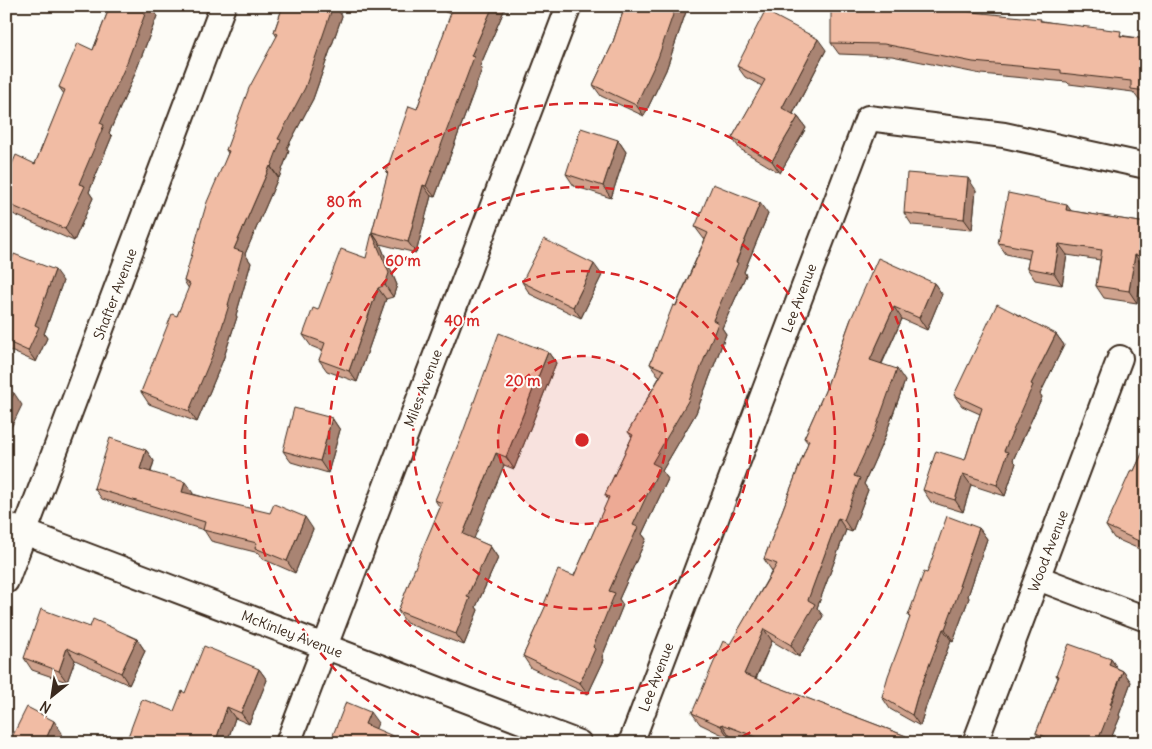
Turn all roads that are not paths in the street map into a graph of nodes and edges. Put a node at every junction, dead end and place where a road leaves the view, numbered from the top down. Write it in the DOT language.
graph roads {
  1 [pos="223,6"];
  2 [pos="569,6"];
  3 [pos="1146,166"];
  4 [pos="1120,358"];
  5 [pos="16,528"];
  6 [pos="1038,578"];
  7 [pos="6,581"];
  8 [pos="1146,619"];
  9 [pos="325,646"];
  10 [pos="288,743"];
  11 [pos="578,743"];
  12 [pos="631,743"];
  13 [pos="975,743"];
  1 -- 5 [label="street, Shafter Avenue"];
  2 -- 9 [label="street, Miles Avenue"];
  3 -- 12 [label="street, Lee Avenue"];
  4 -- 6 [label="street, Wood Avenue"];
  5 -- 7 [label="street, Shafter Avenue"];
  5 -- 9 [label="street, McKinley Avenue"];
  6 -- 8 [label="street"];
  6 -- 13 [label="street, Wood Avenue"];
  9 -- 10 [label="street, Miles Avenue"];
  9 -- 11 [label="street, McKinley Avenue"];
}
